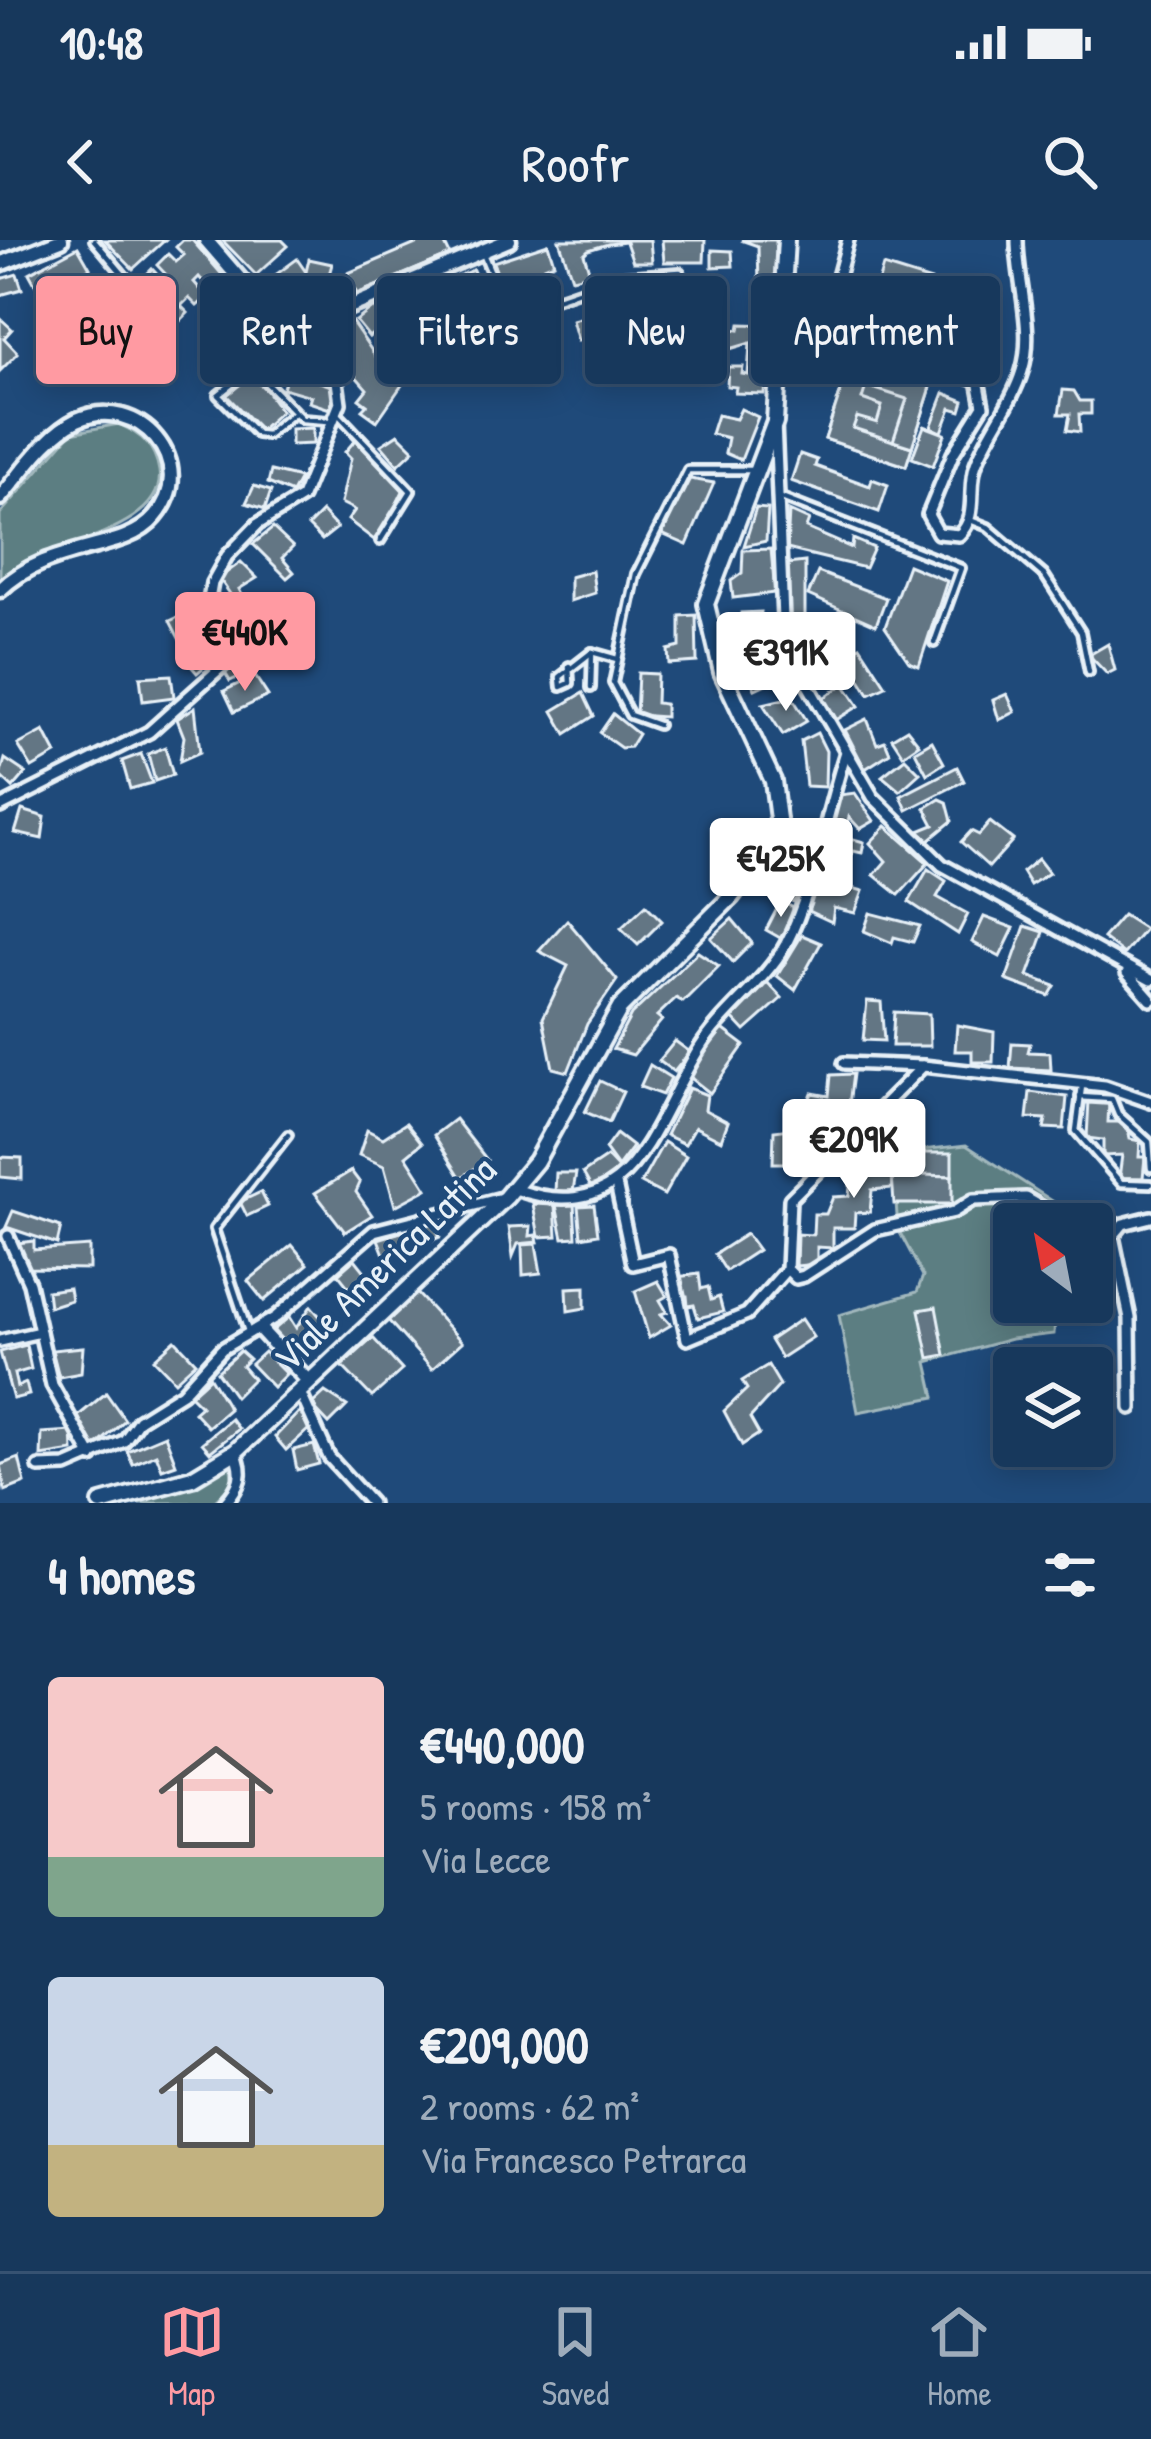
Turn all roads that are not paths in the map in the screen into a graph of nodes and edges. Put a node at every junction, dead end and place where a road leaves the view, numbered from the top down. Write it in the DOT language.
graph roads {
  1 [pos="61,240"];
  2 [pos="94,240"];
  3 [pos="206,240"];
  4 [pos="509,240"];
  5 [pos="787,240"];
  6 [pos="848,240"];
  7 [pos="1017,240"];
  8 [pos="482,251"];
  9 [pos="0,264"];
  10 [pos="680,272"];
  11 [pos="124,276"];
  12 [pos="237,276"];
  13 [pos="786,276"];
  14 [pos="838,276"];
  15 [pos="353,305"];
  16 [pos="340,384"];
  17 [pos="780,384"];
  18 [pos="979,384"];
  19 [pos="295,412"];
  20 [pos="335,417"];
  21 [pos="775,422"];
  22 [pos="760,470"];
  23 [pos="779,497"];
  24 [pos="0,498"];
  25 [pos="970,520"];
  26 [pos="380,541"];
  27 [pos="0,590"];
  28 [pos="934,643"];
  29 [pos="592,652"];
  30 [pos="617,659"];
  31 [pos="569,666"];
  32 [pos="1089,672"];
  33 [pos="591,688"];
  34 [pos="658,725"];
  35 [pos="846,752"];
  36 [pos="0,807"];
  37 [pos="1121,967"];
  38 [pos="1151,980"];
  39 [pos="1151,1000"];
  40 [pos="844,1063"];
  41 [pos="922,1066"];
  42 [pos="1082,1083"];
  43 [pos="1080,1097"];
  44 [pos="1151,1102"];
  45 [pos="288,1135"];
  46 [pos="1151,1168"];
  47 [pos="616,1184"];
  48 [pos="1151,1184"];
  49 [pos="510,1193"];
  50 [pos="1034,1203"];
  51 [pos="1151,1217"];
  52 [pos="8,1236"];
  53 [pos="787,1269"];
  54 [pos="40,1332"];
  55 [pos="255,1332"];
  56 [pos="0,1342"];
  57 [pos="304,1385"];
  58 [pos="1131,1408"];
  59 [pos="235,1453"];
  60 [pos="92,1456"];
  61 [pos="39,1467"];
  62 [pos="101,1503"];
  63 [pos="225,1503"];
  64 [pos="371,1503"];
  1 -- 9 [label="street"];
  2 -- 11 [label="lane"];
  3 -- 12 [label="street"];
  4 -- 8 [label="street"];
  5 -- 13 [label="main road, Viale America Latina"];
  6 -- 14 [label="street"];
  7 -- 25 [label="street"];
  8 -- 10 [label="lane"];
  8 -- 15 [label="street"];
  16 -- 20 [label="street"];
  17 -- 21 [label="main road, Viale America Latina"];
  18 -- 25 [label="street"];
  19 -- 19 [label="lane"];
  19 -- 20 [label="lane"];
  20 -- 26 [label="lane"];
  20 -- 36 [label="street"];
  21 -- 22 [label="main road, Viale America Latina"];
  21 -- 23 [label="street"];
  22 -- 30 [label="lane"];
  22 -- 49 [label="main road, Viale America Latina"];
  23 -- 28 [label="lane"];
  23 -- 35 [label="street"];
  24 -- 27 [label="street"];
  25 -- 32 [label="lane"];
  29 -- 30 [label="lane"];
  29 -- 31 [label="lane"];
  29 -- 33 [label="lane"];
  30 -- 34 [label="lane"];
  35 -- 37 [label="street"];
  35 -- 47 [label="street"];
  37 -- 38 [label="street"];
  37 -- 39 [label="street"];
  40 -- 41 [label="street"];
  41 -- 42 [label="street"];
  41 -- 53 [label="street"];
  42 -- 43 [label="lane"];
  42 -- 44 [label="street"];
  43 -- 46 [label="lane"];
  43 -- 48 [label="lane"];
  45 -- 55 [label="lane"];
  47 -- 49 [label="street"];
  47 -- 53 [label="street"];
  49 -- 55 [label="street"];
  49 -- 57 [label="main road, Viale America Latina"];
  50 -- 53 [label="street"];
  51 -- 58 [label="street"];
  52 -- 54 [label="street"];
  54 -- 56 [label="street"];
  54 -- 60 [label="street"];
  55 -- 57 [label="street"];
  55 -- 60 [label="street"];
  57 -- 59 [label="main road, Viale America Latina"];
  57 -- 64 [label="street"];
  59 -- 62 [label="main road, Viale America Latina"];
  59 -- 63 [label="street"];
  60 -- 61 [label="street"];
}
